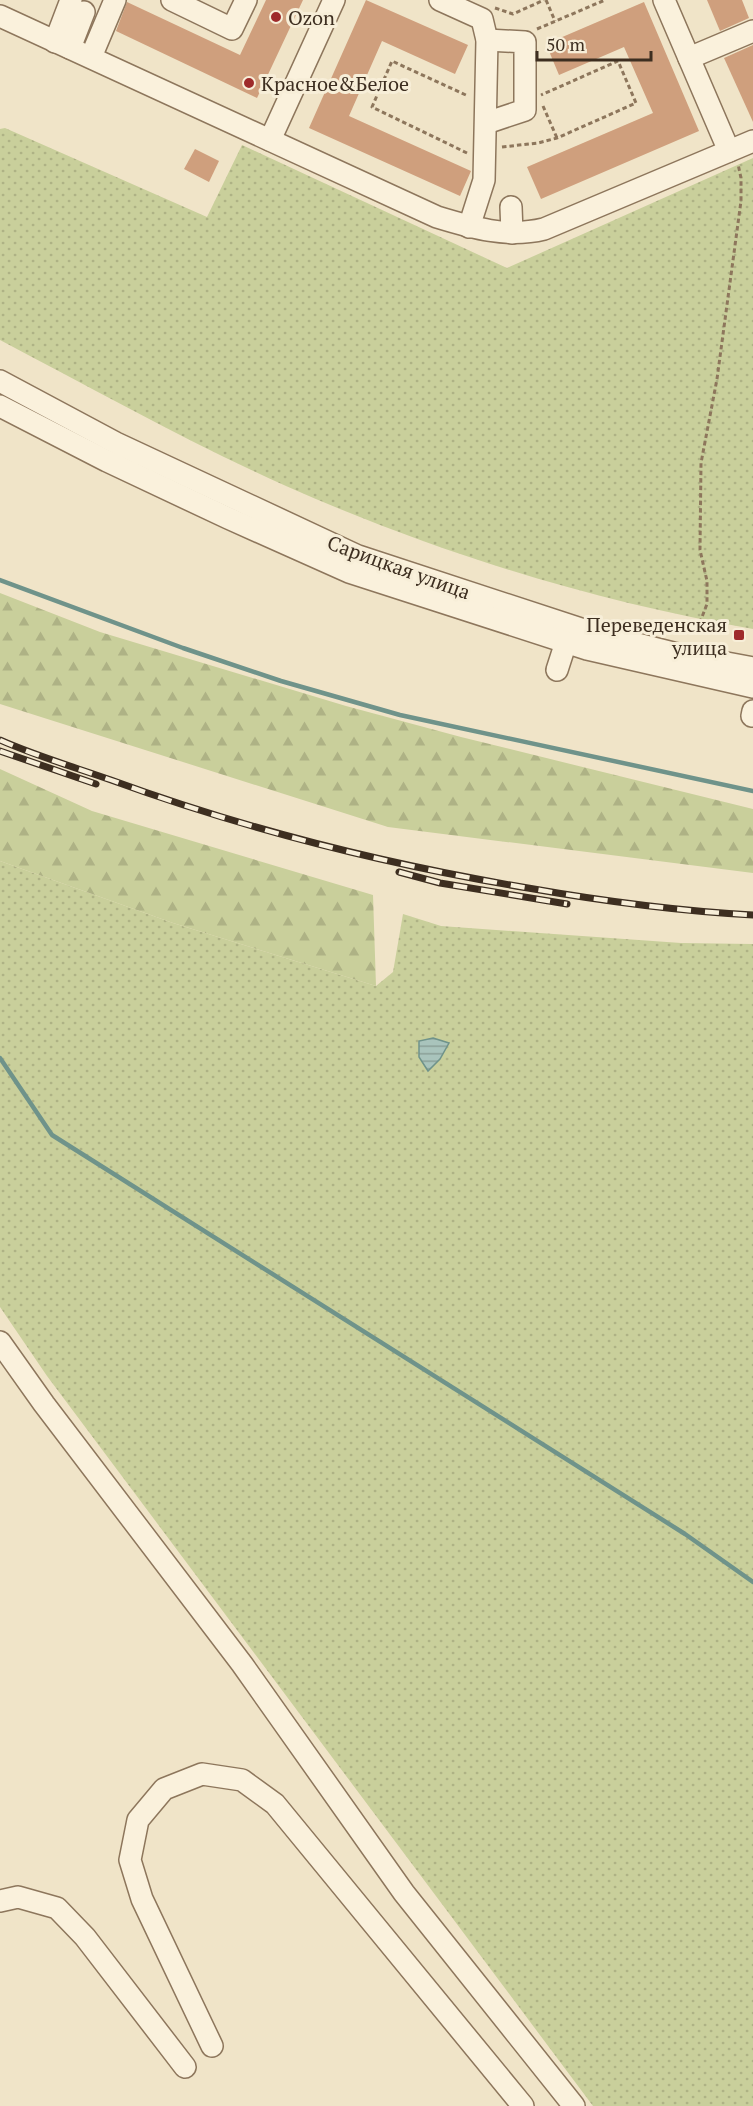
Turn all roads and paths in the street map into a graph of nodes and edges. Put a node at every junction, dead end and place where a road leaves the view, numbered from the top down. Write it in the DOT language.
graph roads {
  1 [pos="115,0"];
  2 [pos="172,0"];
  3 [pos="246,0"];
  4 [pos="334,0"];
  5 [pos="440,0"];
  6 [pos="545,0"];
  7 [pos="605,0"];
  8 [pos="664,0"];
  9 [pos="78,6"];
  10 [pos="0,16"];
  11 [pos="482,19"];
  12 [pos="555,21"];
  13 [pos="753,31"];
  14 [pos="487,40"];
  15 [pos="525,42"];
  16 [pos="62,45"];
  17 [pos="91,57"];
  18 [pos="689,58"];
  19 [pos="486,114"];
  20 [pos="557,138"];
  21 [pos="270,140"];
  22 [pos="753,141"];
  23 [pos="729,151"];
  24 [pos="485,155"];
  25 [pos="504,207"];
  26 [pos="469,227"];
  27 [pos="505,233"];
  28 [pos="0,381"];
  29 [pos="0,406"];
  30 [pos="697,630"];
  31 [pos="566,642"];
  32 [pos="753,668"];
  33 [pos="557,670"];
  34 [pos="753,687"];
  35 [pos="0,1342"];
  36 [pos="0,1901"];
  37 [pos="212,2046"];
  38 [pos="185,2067"];
  39 [pos="523,2106"];
  40 [pos="574,2106"];
  1 -- 17 [label="street"];
  2 -- 3 [label="street"];
  4 -- 21 [label="street"];
  5 -- 11 [label="street"];
  6 -- 11 [label="path"];
  6 -- 12 [label="path"];
  7 -- 12 [label="path"];
  8 -- 18 [label="street"];
  9 -- 16 [label="street"];
  10 -- 16 [label="street"];
  11 -- 14 [label="street"];
  12 -- 15 [label="path"];
  13 -- 18 [label="street"];
  14 -- 15 [label="street"];
  14 -- 19 [label="street"];
  15 -- 19 [label="street"];
  16 -- 17 [label="street"];
  17 -- 21 [label="street"];
  18 -- 23 [label="street"];
  19 -- 24 [label="street"];
  19 -- 24 [label="path"];
  20 -- 20 [label="path"];
  20 -- 24 [label="path"];
  21 -- 26 [label="street"];
  22 -- 23 [label="street"];
  23 -- 27 [label="street"];
  23 -- 30 [label="path"];
  24 -- 26 [label="street"];
  25 -- 27 [label="street"];
  26 -- 27 [label="street"];
  28 -- 32 [label="street, Сарицкая улица"];
  29 -- 31 [label="street, Сарицкая улица"];
  31 -- 33 [label="street"];
  31 -- 34 [label="street, Сарицкая улица"];
  35 -- 40 [label="street"];
  36 -- 38 [label="street"];
  37 -- 39 [label="street"];
}
